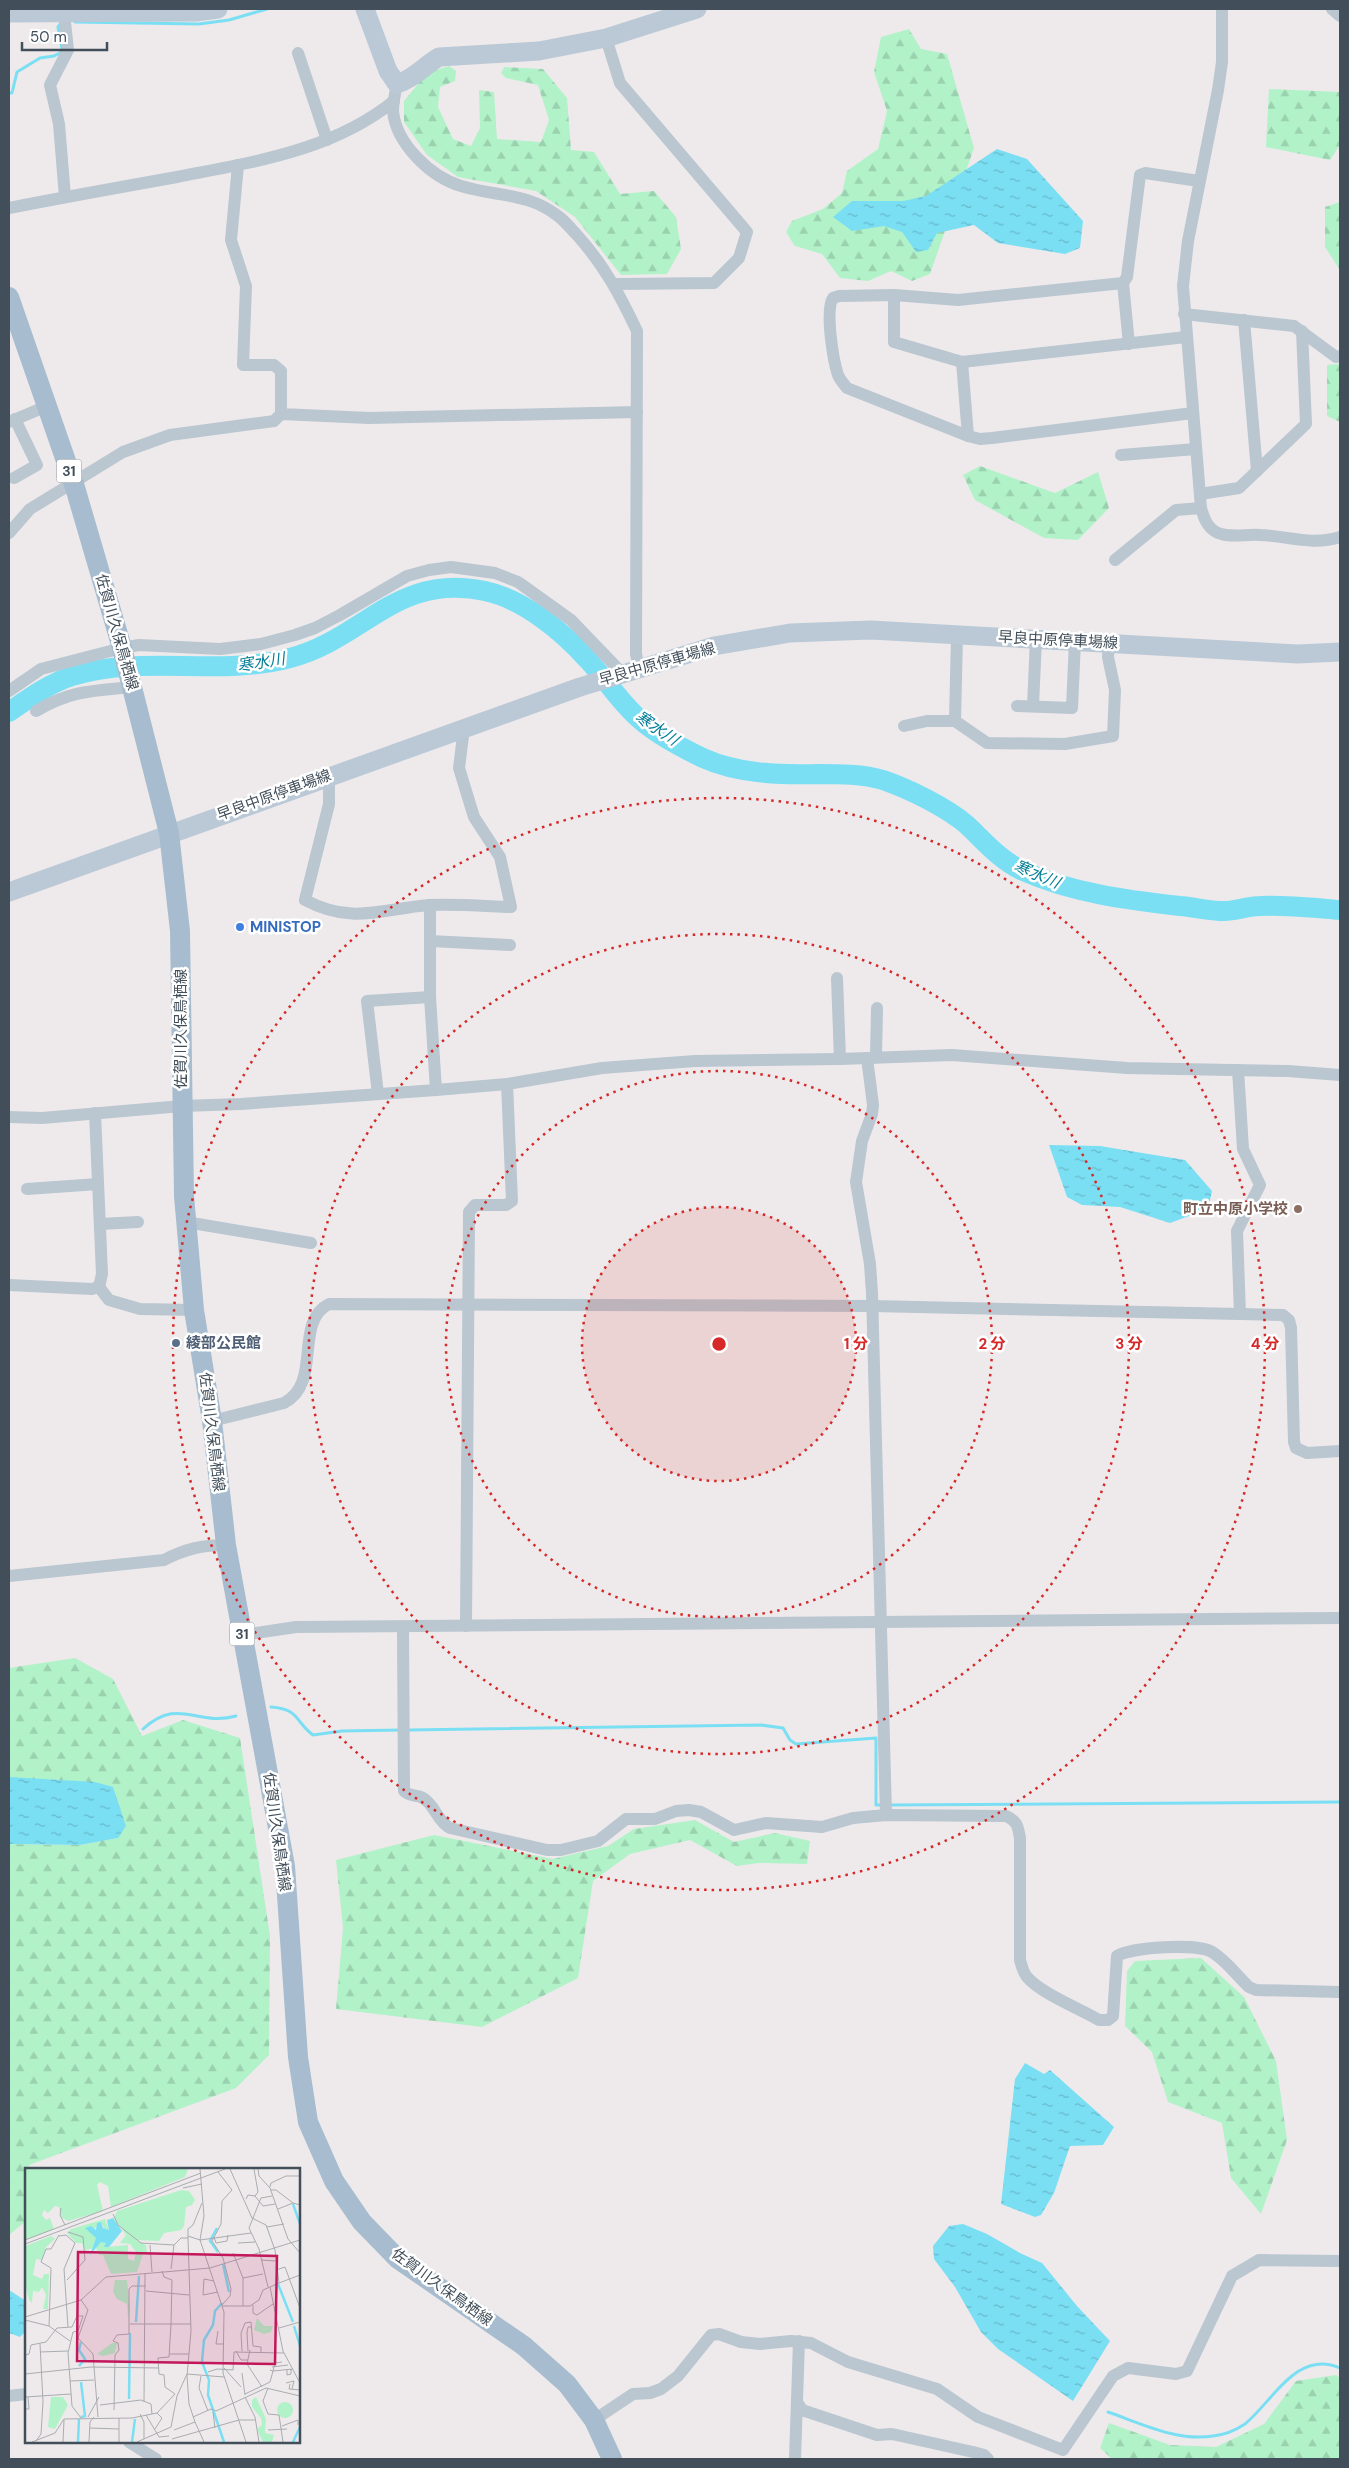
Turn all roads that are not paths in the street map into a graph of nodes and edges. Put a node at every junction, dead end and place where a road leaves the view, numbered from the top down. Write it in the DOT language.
graph roads {
  1 [pos="218,9"];
  2 [pos="365,9"];
  3 [pos="697,9"];
  4 [pos="1222,9"];
  5 [pos="1332,9"];
  6 [pos="177,10"];
  7 [pos="9,13"];
  8 [pos="1340,16"];
  9 [pos="65,20"];
  10 [pos="606,38"];
  11 [pos="298,54"];
  12 [pos="396,93"];
  13 [pos="328,140"];
  14 [pos="238,165"];
  15 [pos="1199,181"];
  16 [pos="65,197"];
  17 [pos="9,208"];
  18 [pos="1123,283"];
  19 [pos="615,284"];
  20 [pos="894,296"];
  21 [pos="9,297"];
  22 [pos="1184,314"];
  23 [pos="1244,320"];
  24 [pos="1302,332"];
  25 [pos="1186,337"];
  26 [pos="1129,344"];
  27 [pos="1340,356"];
  28 [pos="962,362"];
  29 [pos="47,406"];
  30 [pos="637,412"];
  31 [pos="281,414"];
  32 [pos="1193,414"];
  33 [pos="12,420"];
  34 [pos="968,436"];
  35 [pos="1196,449"];
  36 [pos="1122,455"];
  37 [pos="1257,471"];
  38 [pos="14,478"];
  39 [pos="74,484"];
  40 [pos="1200,494"];
  41 [pos="1201,508"];
  42 [pos="9,533"];
  43 [pos="1340,537"];
  44 [pos="1115,560"];
  45 [pos="957,635"];
  46 [pos="1036,639"];
  47 [pos="1075,641"];
  48 [pos="1109,643"];
  49 [pos="122,648"];
  50 [pos="1340,652"];
  51 [pos="631,670"];
  52 [pos="132,687"];
  53 [pos="9,691"];
  54 [pos="1016,706"];
  55 [pos="1033,706"];
  56 [pos="36,711"];
  57 [pos="956,721"];
  58 [pos="904,726"];
  59 [pos="464,728"];
  60 [pos="329,776"];
  61 [pos="170,833"];
  62 [pos="9,892"];
  63 [pos="430,905"];
  64 [pos="430,940"];
  65 [pos="510,944"];
  66 [pos="837,978"];
  67 [pos="430,997"];
  68 [pos="877,1008"];
  69 [pos="872,1058"];
  70 [pos="840,1059"];
  71 [pos="1238,1070"];
  72 [pos="1340,1075"];
  73 [pos="507,1084"];
  74 [pos="436,1090"];
  75 [pos="378,1094"];
  76 [pos="182,1106"];
  77 [pos="95,1113"];
  78 [pos="9,1117"];
  79 [pos="98,1184"];
  80 [pos="27,1189"];
  81 [pos="138,1222"];
  82 [pos="186,1222"];
  83 [pos="100,1224"];
  84 [pos="311,1244"];
  85 [pos="9,1285"];
  86 [pos="99,1287"];
  87 [pos="468,1305"];
  88 [pos="872,1306"];
  89 [pos="194,1310"];
  90 [pos="1240,1314"];
  91 [pos="212,1421"];
  92 [pos="1340,1451"];
  93 [pos="226,1545"];
  94 [pos="9,1576"];
  95 [pos="1340,1618"];
  96 [pos="883,1624"];
  97 [pos="466,1626"];
  98 [pos="403,1627"];
  99 [pos="242,1635"];
  100 [pos="886,1815"];
  101 [pos="1340,1992"];
  102 [pos="1340,2261"];
  103 [pos="799,2341"];
  104 [pos="25,2394"];
  105 [pos="9,2396"];
  106 [pos="797,2402"];
  107 [pos="594,2420"];
  108 [pos="131,2443"];
  109 [pos="156,2459"];
  110 [pos="612,2459"];
  111 [pos="796,2459"];
  112 [pos="988,2459"];
  1 -- 6 [label="main road"];
  2 -- 12 [label="main road"];
  3 -- 10 [label="main road"];
  4 -- 15 [label="street"];
  5 -- 8 [label="street"];
  6 -- 9 [label="main road"];
  7 -- 9 [label="main road"];
  9 -- 16 [label="street"];
  10 -- 12 [label="main road"];
  10 -- 19 [label="street"];
  11 -- 13 [label="street"];
  12 -- 13 [label="street"];
  12 -- 19 [label="street"];
  13 -- 14 [label="street"];
  14 -- 16 [label="street"];
  14 -- 31 [label="street"];
  15 -- 18 [label="street"];
  15 -- 22 [label="street"];
  16 -- 17 [label="street"];
  18 -- 20 [label="street"];
  18 -- 26 [label="street"];
  19 -- 30 [label="street"];
  20 -- 28 [label="street"];
  20 -- 34 [label="street"];
  21 -- 29 [label="main road, 佐賀川久保鳥栖線 / 31"];
  22 -- 23 [label="street"];
  22 -- 25 [label="street"];
  23 -- 24 [label="street"];
  23 -- 37 [label="street"];
  24 -- 27 [label="street"];
  24 -- 37 [label="street"];
  25 -- 26 [label="street"];
  25 -- 32 [label="street"];
  26 -- 28 [label="street"];
  28 -- 34 [label="street"];
  29 -- 33 [label="street"];
  29 -- 39 [label="main road, 佐賀川久保鳥栖線 / 31"];
  30 -- 31 [label="street"];
  30 -- 51 [label="street"];
  31 -- 39 [label="street"];
  32 -- 34 [label="street"];
  32 -- 35 [label="street"];
  33 -- 38 [label="street"];
  35 -- 36 [label="street"];
  35 -- 40 [label="street"];
  37 -- 40 [label="street"];
  39 -- 42 [label="street"];
  39 -- 49 [label="main road, 佐賀川久保鳥栖線 / 31"];
  40 -- 41 [label="street"];
  41 -- 43 [label="street"];
  41 -- 44 [label="street"];
  45 -- 46 [label="main road, 早良中原停車場線"];
  45 -- 51 [label="main road, 早良中原停車場線"];
  45 -- 57 [label="street"];
  46 -- 47 [label="main road, 早良中原停車場線"];
  46 -- 55 [label="street"];
  47 -- 48 [label="main road, 早良中原停車場線"];
  47 -- 55 [label="street"];
  48 -- 50 [label="main road, 早良中原停車場線"];
  48 -- 57 [label="street"];
  49 -- 51 [label="street"];
  49 -- 52 [label="main road, 佐賀川久保鳥栖線 / 31"];
  49 -- 53 [label="street"];
  51 -- 59 [label="main road, 早良中原停車場線"];
  52 -- 56 [label="street"];
  52 -- 61 [label="main road, 佐賀川久保鳥栖線 / 31"];
  54 -- 55 [label="street"];
  57 -- 58 [label="street"];
  59 -- 60 [label="main road, 早良中原停車場線"];
  59 -- 63 [label="street"];
  60 -- 61 [label="main road, 早良中原停車場線"];
  60 -- 63 [label="street"];
  61 -- 62 [label="main road, 早良中原停車場線"];
  61 -- 76 [label="main road, 佐賀川久保鳥栖線 / 31"];
  63 -- 64 [label="street"];
  64 -- 65 [label="street"];
  64 -- 67 [label="street"];
  66 -- 70 [label="street"];
  67 -- 74 [label="street"];
  67 -- 75 [label="street"];
  68 -- 69 [label="street"];
  69 -- 70 [label="street"];
  69 -- 71 [label="street"];
  69 -- 88 [label="street"];
  70 -- 73 [label="street"];
  71 -- 72 [label="street"];
  71 -- 90 [label="street"];
  73 -- 74 [label="street"];
  73 -- 87 [label="street"];
  74 -- 75 [label="street"];
  75 -- 76 [label="street"];
  76 -- 77 [label="street"];
  76 -- 82 [label="main road, 佐賀川久保鳥栖線 / 31"];
  77 -- 78 [label="street"];
  77 -- 79 [label="street"];
  79 -- 80 [label="street"];
  79 -- 83 [label="street"];
  81 -- 83 [label="street"];
  82 -- 84 [label="street"];
  82 -- 89 [label="main road, 佐賀川久保鳥栖線 / 31"];
  83 -- 86 [label="street"];
  85 -- 86 [label="street"];
  86 -- 89 [label="street"];
  87 -- 88 [label="street"];
  87 -- 91 [label="street"];
  87 -- 97 [label="street"];
  88 -- 90 [label="street"];
  88 -- 96 [label="street"];
  89 -- 91 [label="main road, 佐賀川久保鳥栖線 / 31"];
  90 -- 92 [label="street"];
  91 -- 93 [label="main road, 佐賀川久保鳥栖線 / 31"];
  93 -- 94 [label="street"];
  93 -- 99 [label="main road, 佐賀川久保鳥栖線 / 31"];
  95 -- 96 [label="street"];
  96 -- 97 [label="street"];
  96 -- 100 [label="street"];
  97 -- 98 [label="street"];
  98 -- 99 [label="street"];
  98 -- 100 [label="street"];
  99 -- 107 [label="main road, 佐賀川久保鳥栖線 / 31"];
  100 -- 101 [label="street"];
  102 -- 103 [label="street"];
  103 -- 106 [label="street"];
  103 -- 107 [label="street"];
  104 -- 105 [label="street"];
  106 -- 111 [label="street"];
  106 -- 112 [label="street"];
  107 -- 110 [label="main road, 佐賀川久保鳥栖線 / 31"];
  108 -- 109 [label="street"];
}
